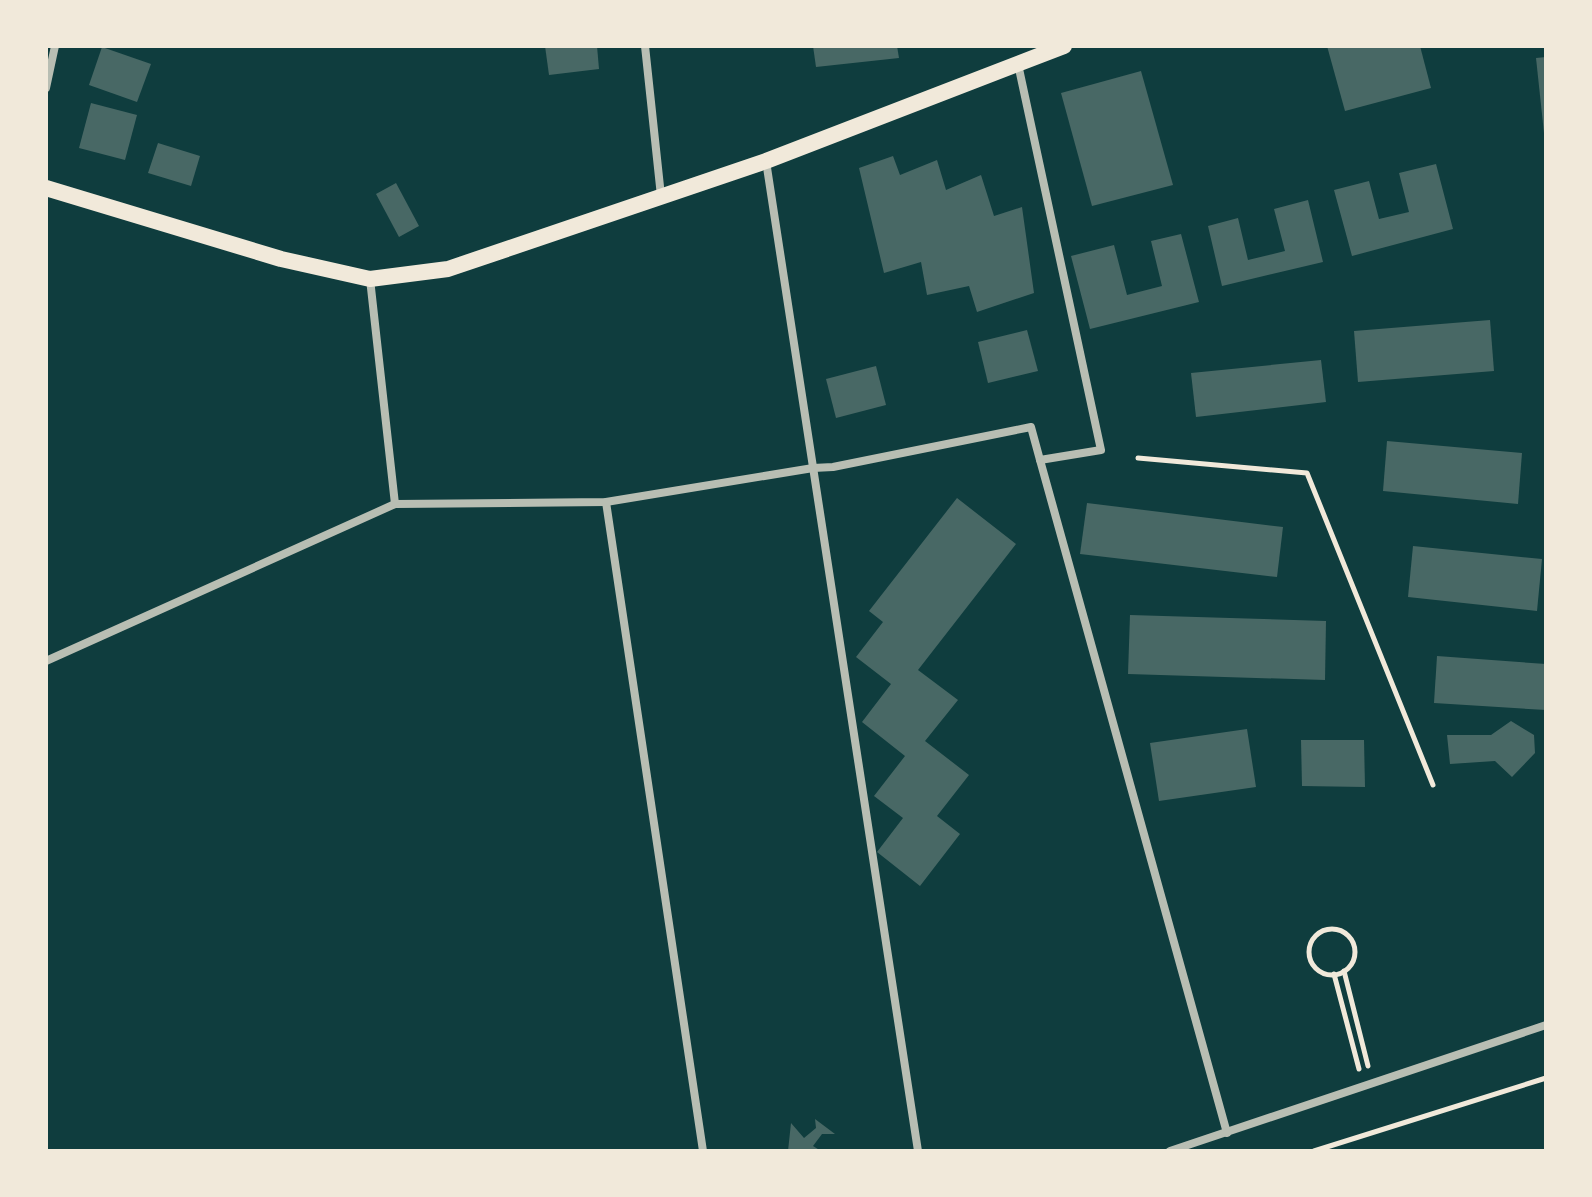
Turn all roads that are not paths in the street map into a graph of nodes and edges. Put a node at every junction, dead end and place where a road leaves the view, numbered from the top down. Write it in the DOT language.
graph roads {
  1 [pos="55,46"];
  2 [pos="645,46"];
  3 [pos="1064,46"];
  4 [pos="1018,63"];
  5 [pos="46,88"];
  6 [pos="766,161"];
  7 [pos="46,188"];
  8 [pos="661,196"];
  9 [pos="370,279"];
  10 [pos="1040,460"];
  11 [pos="813,468"];
  12 [pos="606,502"];
  13 [pos="395,504"];
  14 [pos="46,661"];
  15 [pos="1546,1025"];
  16 [pos="1227,1133"];
  17 [pos="703,1151"];
  18 [pos="918,1151"];
  19 [pos="1170,1151"];
  1 -- 5 [label="street"];
  2 -- 8 [label="street"];
  3 -- 4 [label="main road"];
  4 -- 6 [label="main road"];
  4 -- 10 [label="street"];
  6 -- 8 [label="main road"];
  6 -- 11 [label="street"];
  7 -- 9 [label="main road"];
  8 -- 9 [label="main road"];
  9 -- 13 [label="street"];
  10 -- 11 [label="street"];
  10 -- 16 [label="street"];
  11 -- 12 [label="street"];
  11 -- 18 [label="street"];
  12 -- 13 [label="street"];
  12 -- 17 [label="street"];
  13 -- 14 [label="street"];
  15 -- 16 [label="street"];
  16 -- 19 [label="street"];
}
